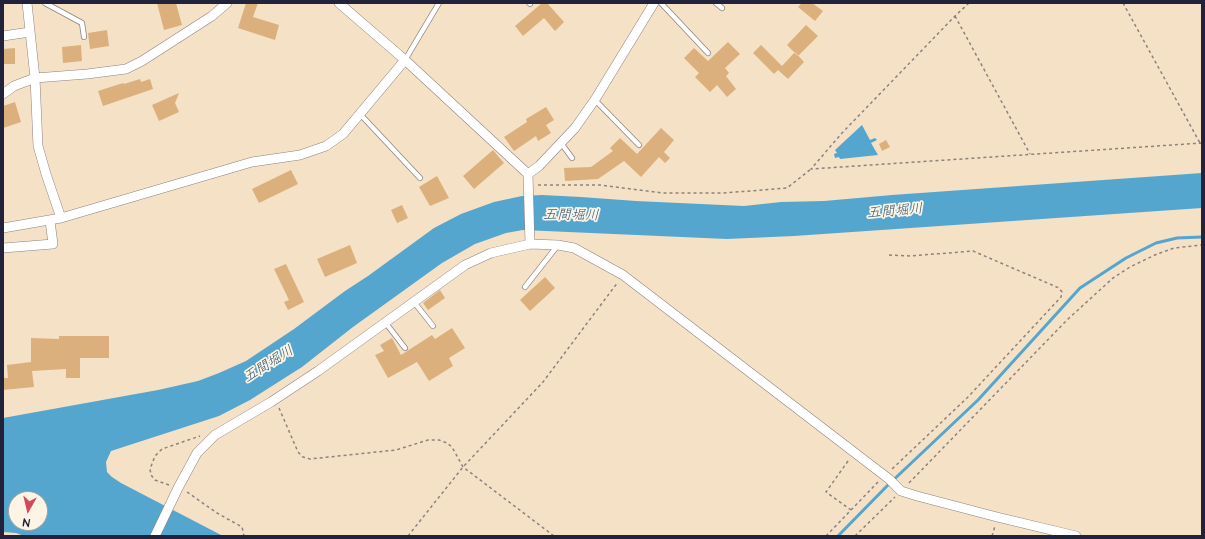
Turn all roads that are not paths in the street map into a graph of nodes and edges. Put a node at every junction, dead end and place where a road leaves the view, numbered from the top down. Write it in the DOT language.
graph roads {
  1 [pos="27,3"];
  2 [pos="46,3"];
  3 [pos="227,3"];
  4 [pos="339,3"];
  5 [pos="439,3"];
  6 [pos="654,3"];
  7 [pos="661,3"];
  8 [pos="716,3"];
  9 [pos="722,8"];
  10 [pos="30,32"];
  11 [pos="3,36"];
  12 [pos="84,37"];
  13 [pos="708,53"];
  14 [pos="405,60"];
  15 [pos="35,78"];
  16 [pos="3,94"];
  17 [pos="595,100"];
  18 [pos="360,114"];
  19 [pos="561,143"];
  20 [pos="638,145"];
  21 [pos="572,158"];
  22 [pos="528,174"];
  23 [pos="420,178"];
  24 [pos="61,218"];
  25 [pos="50,221"];
  26 [pos="3,228"];
  27 [pos="530,244"];
  28 [pos="558,245"];
  29 [pos="3,248"];
  30 [pos="525,287"];
  31 [pos="413,301"];
  32 [pos="385,322"];
  33 [pos="432,326"];
  34 [pos="405,348"];
  35 [pos="155,536"];
  36 [pos="1076,536"];
  1 -- 10 [label="street"];
  2 -- 12 [label="lane"];
  3 -- 15 [label="street"];
  4 -- 14 [label="street"];
  5 -- 14 [label="lane"];
  6 -- 17 [label="street"];
  7 -- 13 [label="lane"];
  8 -- 9 [label="lane"];
  10 -- 11 [label="street"];
  10 -- 15 [label="street"];
  14 -- 18 [label="street"];
  14 -- 22 [label="street"];
  15 -- 16 [label="street"];
  15 -- 24 [label="street"];
  17 -- 19 [label="street"];
  17 -- 20 [label="lane"];
  18 -- 23 [label="lane"];
  18 -- 24 [label="street"];
  19 -- 21 [label="lane"];
  19 -- 22 [label="street"];
  22 -- 27 [label="street"];
  24 -- 25 [label="street"];
  25 -- 26 [label="street"];
  25 -- 29 [label="street"];
  27 -- 28 [label="street"];
  27 -- 31 [label="street"];
  28 -- 30 [label="lane"];
  28 -- 36 [label="street"];
  31 -- 32 [label="street"];
  31 -- 33 [label="lane"];
  32 -- 34 [label="lane"];
  32 -- 35 [label="street"];
}
